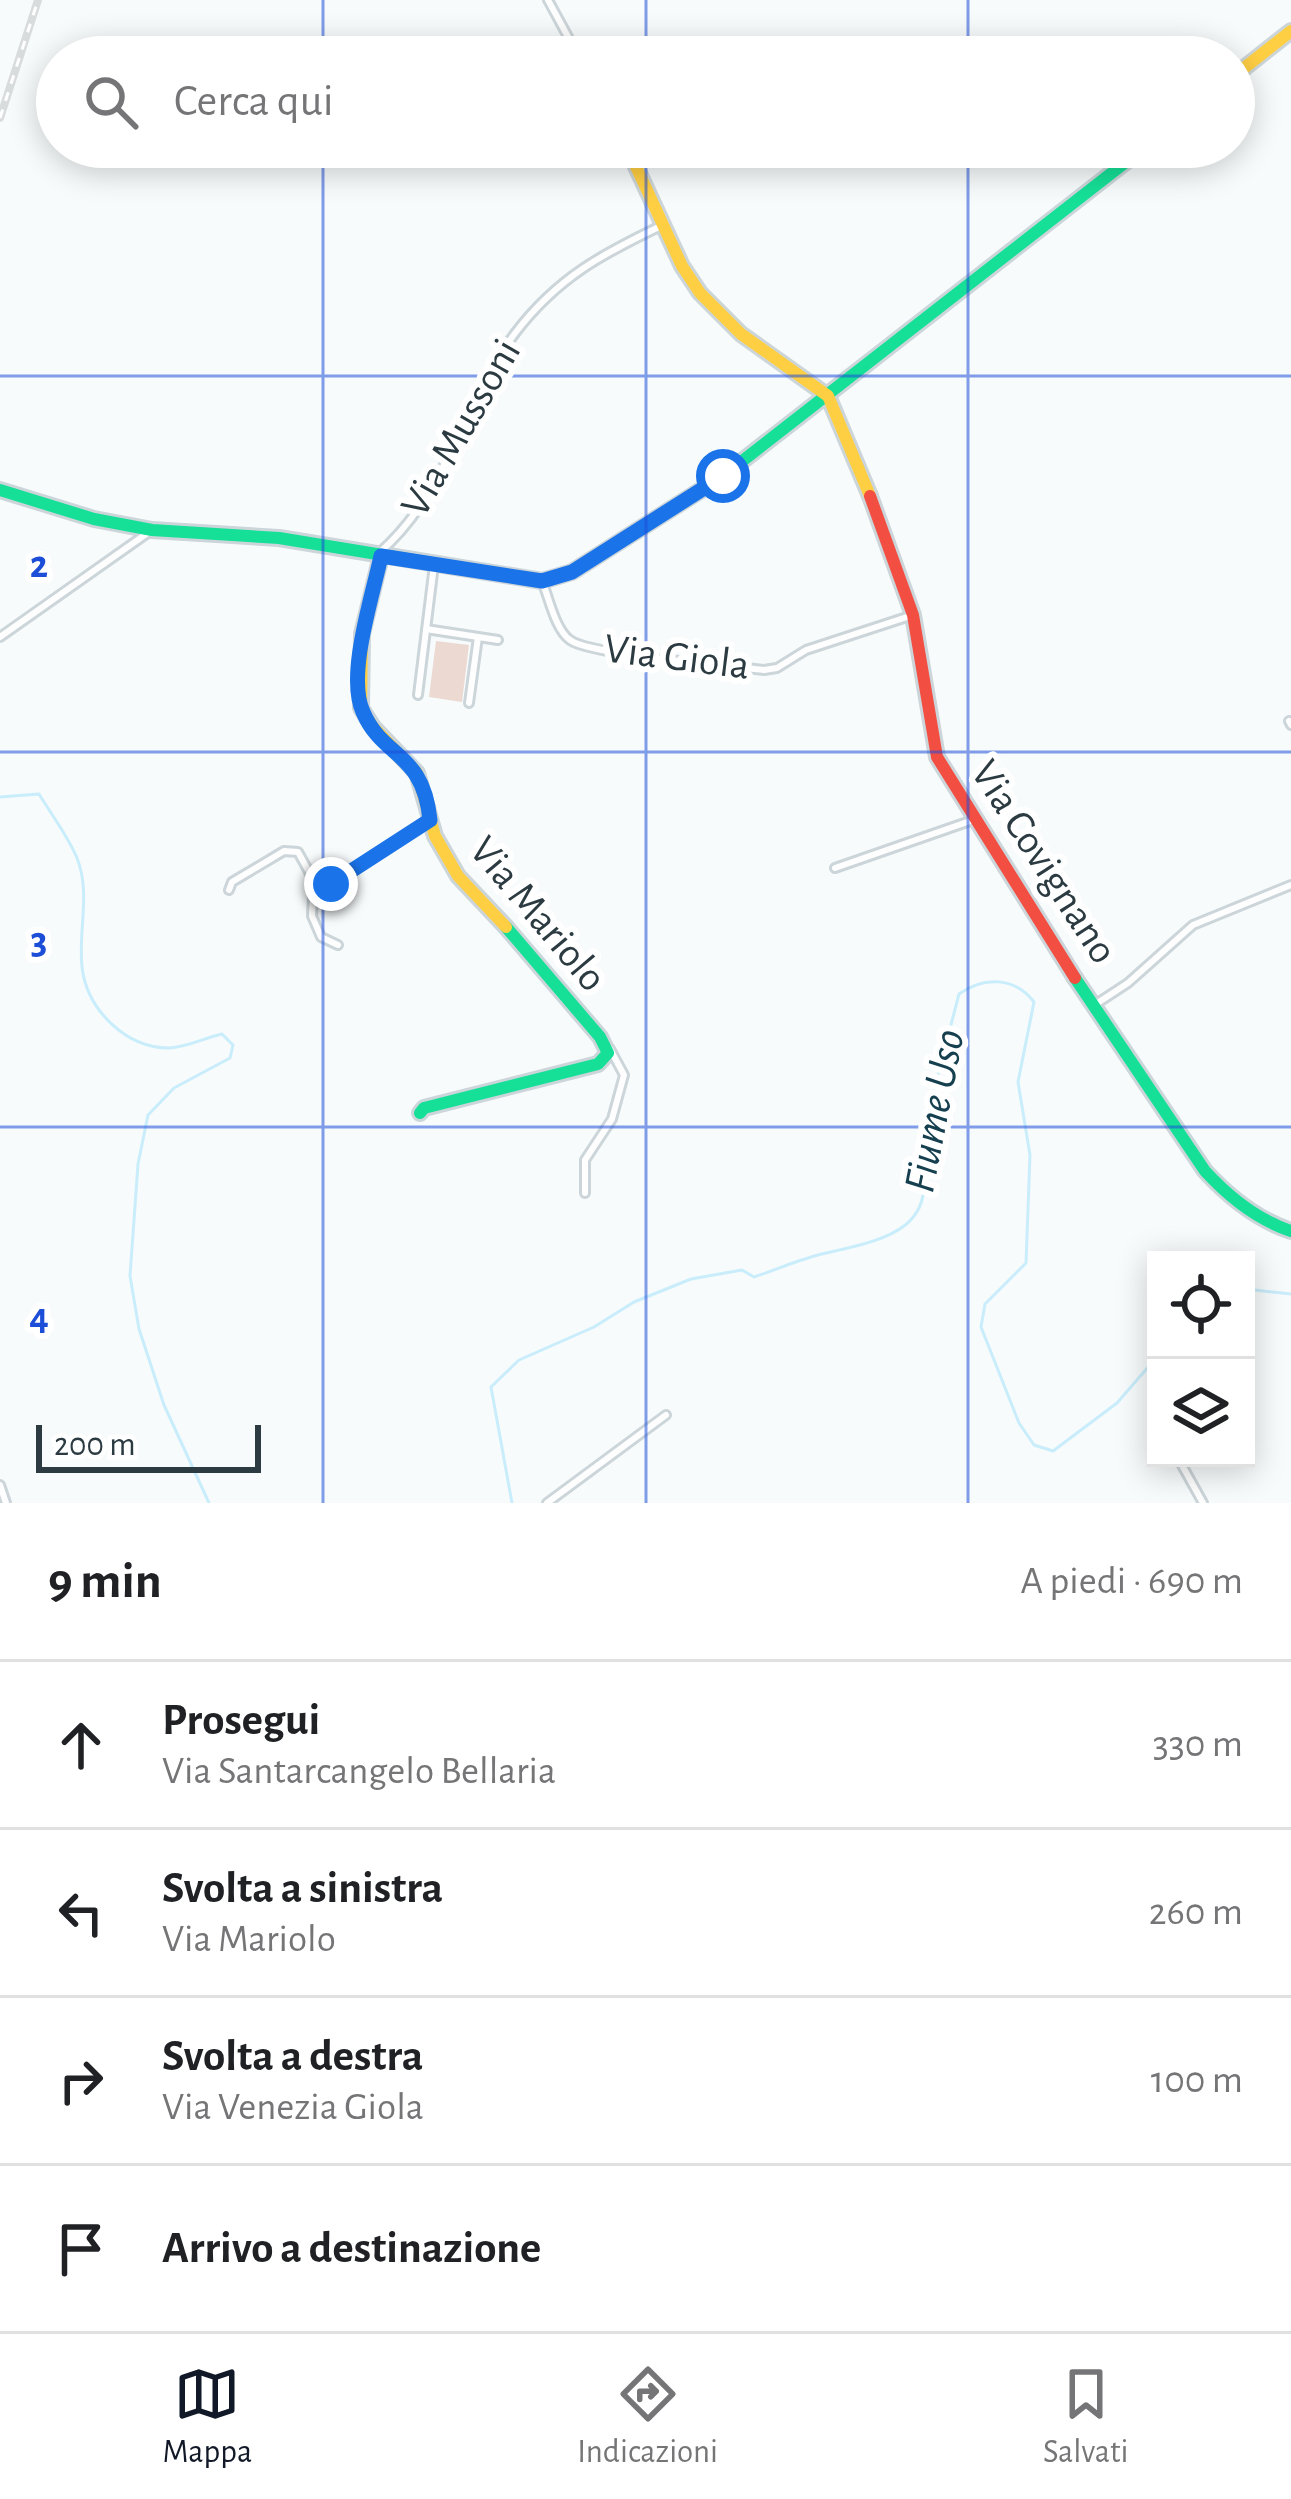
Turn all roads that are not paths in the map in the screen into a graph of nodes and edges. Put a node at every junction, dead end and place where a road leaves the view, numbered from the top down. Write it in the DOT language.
graph roads {
  1 [pos="548,0"];
  2 [pos="1291,31"];
  3 [pos="568,36"];
  4 [pos="1255,59"];
  5 [pos="637,168"];
  6 [pos="1111,168"];
  7 [pos="1118,168"];
  8 [pos="1114,171"];
  9 [pos="665,224"];
  10 [pos="828,396"];
  11 [pos="0,490"];
  12 [pos="152,530"];
  13 [pos="379,555"];
  14 [pos="434,565"];
  15 [pos="542,581"];
  16 [pos="913,615"];
  17 [pos="427,629"];
  18 [pos="0,637"];
  19 [pos="478,637"];
  20 [pos="498,640"];
  21 [pos="418,695"];
  22 [pos="470,703"];
  23 [pos="430,820"];
  24 [pos="973,820"];
  25 [pos="836,868"];
  26 [pos="1291,885"];
  27 [pos="229,890"];
  28 [pos="319,890"];
  29 [pos="338,945"];
  30 [pos="1096,1004"];
  31 [pos="607,1047"];
  32 [pos="420,1113"];
  33 [pos="585,1193"];
  34 [pos="1291,1231"];
  35 [pos="666,1415"];
  36 [pos="1183,1467"];
  37 [pos="0,1485"];
  38 [pos="6,1503"];
  39 [pos="547,1503"];
  40 [pos="1203,1503"];
  1 -- 3 [label="street"];
  2 -- 4 [label="street"];
  5 -- 9 [label="street"];
  6 -- 8 [label="street"];
  7 -- 8 [label="street"];
  8 -- 10 [label="street"];
  9 -- 10 [label="street"];
  9 -- 13 [label="street, Via Mussoni"];
  10 -- 15 [label="street"];
  10 -- 16 [label="street, Via Covignano"];
  11 -- 12 [label="street"];
  12 -- 13 [label="street"];
  12 -- 18 [label="street"];
  13 -- 14 [label="street"];
  13 -- 23 [label="street, Via Mariolo"];
  14 -- 15 [label="street"];
  14 -- 17 [label="street"];
  15 -- 16 [label="street, Via Giola"];
  16 -- 24 [label="street, Via Covignano"];
  17 -- 19 [label="street"];
  17 -- 21 [label="street"];
  19 -- 20 [label="street"];
  19 -- 22 [label="street"];
  23 -- 28 [label="street"];
  23 -- 31 [label="street, Via Mariolo"];
  24 -- 25 [label="street"];
  24 -- 30 [label="street, Via Covignano"];
  26 -- 30 [label="street"];
  27 -- 28 [label="street"];
  28 -- 29 [label="street"];
  30 -- 34 [label="street, Via Covignano"];
  31 -- 32 [label="street, Via Mariolo"];
  31 -- 33 [label="street, Via Mariolo"];
  35 -- 39 [label="street"];
  36 -- 40 [label="street"];
  37 -- 38 [label="street"];
}
